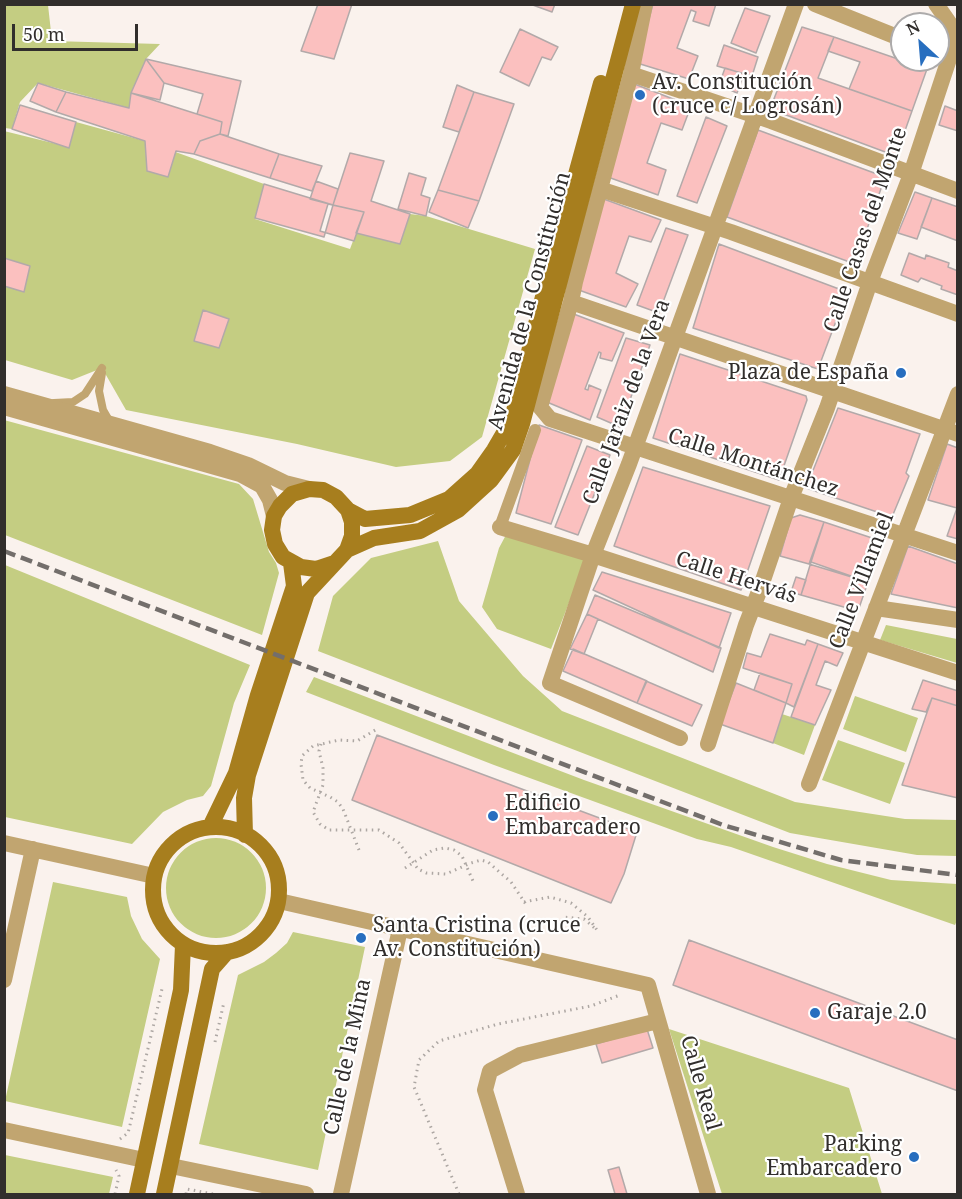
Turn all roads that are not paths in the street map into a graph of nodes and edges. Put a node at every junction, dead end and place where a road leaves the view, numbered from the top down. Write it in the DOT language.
graph roads {
  1 [pos="622,4"];
  2 [pos="633,4"];
  3 [pos="645,4"];
  4 [pos="796,4"];
  5 [pos="815,4"];
  6 [pos="950,24"];
  7 [pos="890,34"];
  8 [pos="950,52"];
  9 [pos="944,72"];
  10 [pos="631,74"];
  11 [pos="756,116"];
  12 [pos="911,174"];
  13 [pos="600,189"];
  14 [pos="957,191"];
  15 [pos="715,227"];
  16 [pos="870,282"];
  17 [pos="571,302"];
  18 [pos="957,314"];
  19 [pos="675,339"];
  20 [pos="4,387"];
  21 [pos="833,392"];
  22 [pos="4,394"];
  23 [pos="957,394"];
  24 [pos="4,407"];
  25 [pos="540,407"];
  26 [pos="111,424"];
  27 [pos="535,430"];
  28 [pos="951,432"];
  29 [pos="635,448"];
  30 [pos="309,489"];
  31 [pos="791,498"];
  32 [pos="348,510"];
  33 [pos="274,516"];
  34 [pos="500,527"];
  35 [pos="903,536"];
  36 [pos="346,550"];
  37 [pos="957,553"];
  38 [pos="593,555"];
  39 [pos="334,562"];
  40 [pos="291,563"];
  41 [pos="753,607"];
  42 [pos="876,608"];
  43 [pos="957,620"];
  44 [pos="863,642"];
  45 [pos="957,673"];
  46 [pos="680,738"];
  47 [pos="708,744"];
  48 [pos="809,784"];
  49 [pos="210,827"];
  50 [pos="245,835"];
  51 [pos="4,843"];
  52 [pos="33,849"];
  53 [pos="154,876"];
  54 [pos="279,902"];
  55 [pos="400,929"];
  56 [pos="183,945"];
  57 [pos="227,952"];
  58 [pos="4,980"];
  59 [pos="658,1021"];
  60 [pos="4,1130"];
  61 [pos="144,1160"];
  62 [pos="171,1166"];
  63 [pos="137,1194"];
  64 [pos="164,1194"];
  65 [pos="306,1194"];
  66 [pos="341,1194"];
  67 [pos="518,1194"];
  68 [pos="708,1194"];
  1 -- 32 [label="main road, Avenida de la Constitución"];
  2 -- 36 [label="main road, Avenida de la Constitución"];
  3 -- 10 [label="street, Avenida de la Constitución"];
  4 -- 11 [label="street, Calle Jaraiz de la Vera"];
  5 -- 7 [label="street"];
  6 -- 8 [label="street, Calle Casas del Monte"];
  9 -- 12 [label="street, Calle Casas del Monte"];
  10 -- 11 [label="street"];
  10 -- 13 [label="street, Avenida de la Constitución"];
  11 -- 12 [label="street"];
  11 -- 15 [label="street, Calle Jaraiz de la Vera"];
  12 -- 14 [label="street"];
  12 -- 16 [label="street, Calle Casas del Monte"];
  13 -- 15 [label="street"];
  13 -- 17 [label="street, Avenida de la Constitución"];
  15 -- 16 [label="street"];
  15 -- 19 [label="street, Calle Jaraiz de la Vera"];
  16 -- 18 [label="street"];
  16 -- 21 [label="street, Calle Casas del Monte"];
  17 -- 19 [label="street"];
  17 -- 25 [label="street, Avenida de la Constitución"];
  19 -- 21 [label="street"];
  19 -- 29 [label="street, Calle Jaraiz de la Vera"];
  20 -- 26 [label="lane"];
  21 -- 28 [label="street"];
  21 -- 31 [label="street, Calle Casas del Monte"];
  22 -- 26 [label="street"];
  23 -- 28 [label="street, Calle Villamiel"];
  24 -- 33 [label="street"];
  25 -- 29 [label="street, Calle Montánchez"];
  26 -- 30 [label="street"];
  27 -- 34 [label="street"];
  28 -- 35 [label="street, Calle Villamiel"];
  29 -- 31 [label="street, Calle Montánchez"];
  29 -- 38 [label="street, Calle Jaraiz de la Vera"];
  30 -- 32 [label="main road"];
  30 -- 33 [label="main road"];
  31 -- 35 [label="street, Calle Montánchez"];
  31 -- 41 [label="street, Calle Casas del Monte"];
  32 -- 36 [label="main road"];
  33 -- 40 [label="main road"];
  34 -- 38 [label="street, Calle Hervás"];
  35 -- 37 [label="street, Calle Montánchez"];
  35 -- 42 [label="street, Calle Villamiel"];
  36 -- 39 [label="main road"];
  38 -- 41 [label="street, Calle Hervás"];
  38 -- 46 [label="street, Calle Jaraiz de la Vera"];
  39 -- 40 [label="main road"];
  39 -- 50 [label="main road"];
  40 -- 49 [label="main road"];
  41 -- 44 [label="street, Calle Hervás"];
  41 -- 47 [label="street, Calle Casas del Monte"];
  42 -- 43 [label="street"];
  42 -- 44 [label="street, Calle Villamiel"];
  44 -- 45 [label="street, Calle Hervás"];
  44 -- 48 [label="street, Calle Villamiel"];
  49 -- 50 [label="main road"];
  49 -- 53 [label="main road"];
  50 -- 54 [label="main road"];
  51 -- 52 [label="street"];
  52 -- 53 [label="street"];
  52 -- 58 [label="street"];
  53 -- 56 [label="main road"];
  54 -- 55 [label="street"];
  54 -- 57 [label="main road"];
  55 -- 59 [label="street, Calle Real"];
  55 -- 66 [label="street, Calle de la Mina"];
  56 -- 57 [label="main road"];
  56 -- 61 [label="main road"];
  57 -- 62 [label="main road"];
  59 -- 67 [label="street"];
  59 -- 68 [label="street, Calle Real"];
  60 -- 61 [label="street"];
  61 -- 63 [label="main road"];
  62 -- 64 [label="main road"];
  62 -- 65 [label="street"];
}
